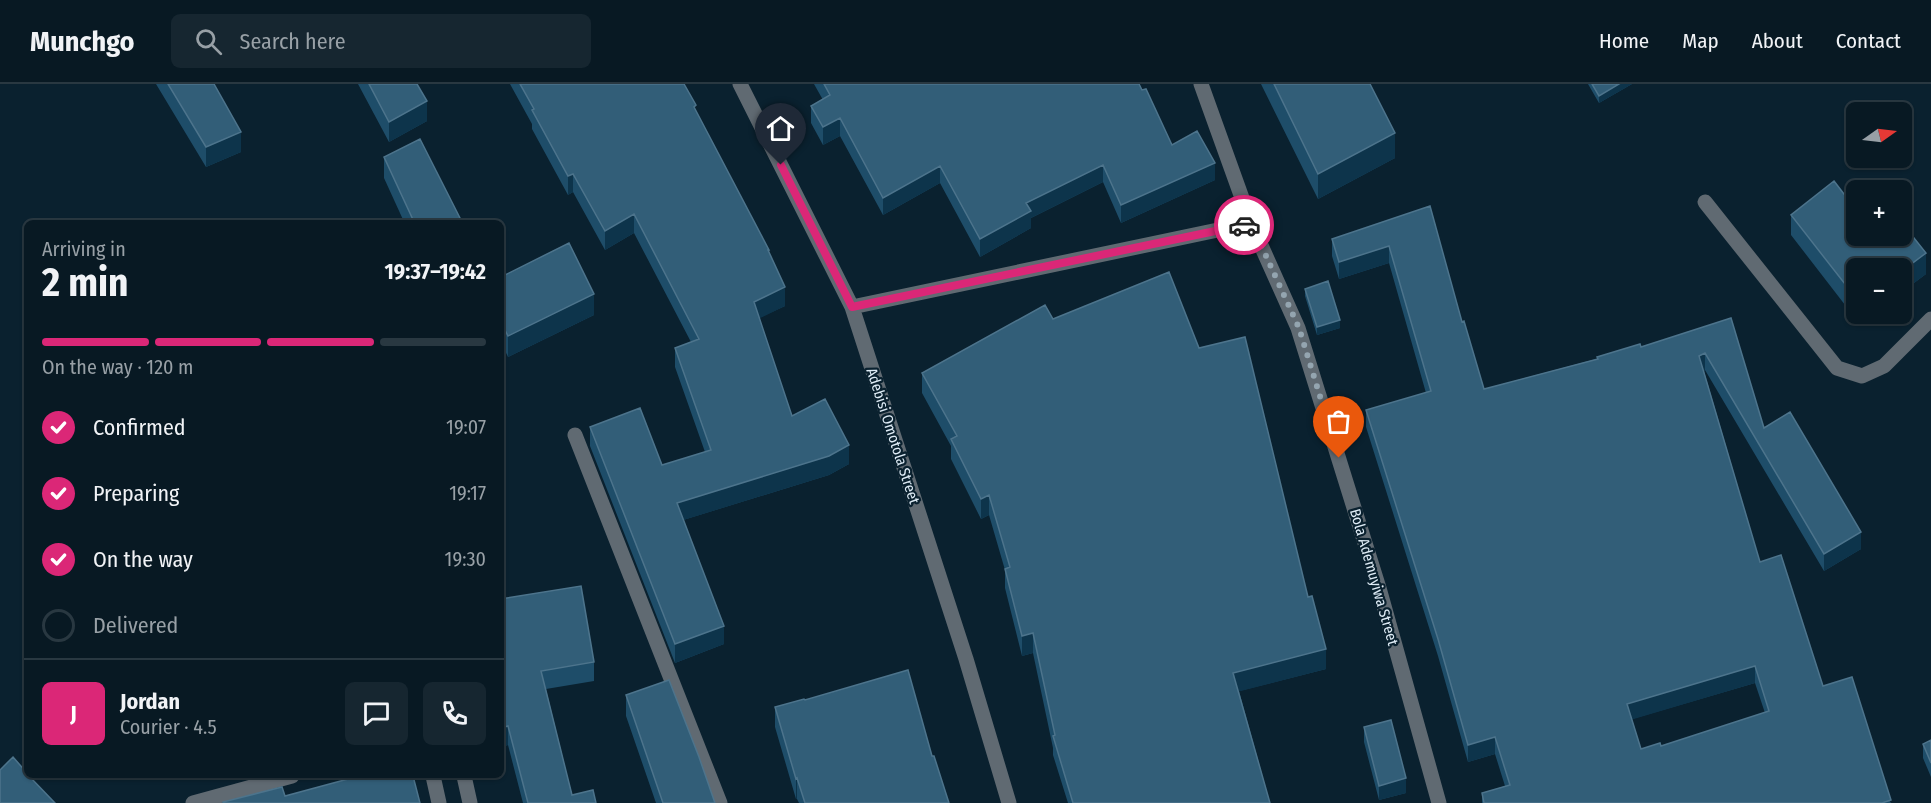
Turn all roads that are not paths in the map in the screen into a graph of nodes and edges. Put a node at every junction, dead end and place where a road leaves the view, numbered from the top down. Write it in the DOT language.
graph roads {
  1 [pos="740,84"];
  2 [pos="1201,84"];
  3 [pos="1705,202"];
  4 [pos="1251,223"];
  5 [pos="852,307"];
  6 [pos="1931,320"];
  7 [pos="575,435"];
  8 [pos="285,778"];
  9 [pos="433,778"];
  10 [pos="464,778"];
  11 [pos="193,803"];
  12 [pos="439,803"];
  13 [pos="470,803"];
  14 [pos="720,803"];
  15 [pos="1009,803"];
  16 [pos="1439,803"];
  1 -- 5 [label="street, Adebisi Omotola Street"];
  2 -- 4 [label="street, Bola Ademuyiwa Street"];
  3 -- 6 [label="street"];
  4 -- 5 [label="street"];
  4 -- 16 [label="street, Bola Ademuyiwa Street"];
  5 -- 15 [label="street, Adebisi Omotola Street"];
  7 -- 14 [label="street"];
  8 -- 11 [label="street"];
  9 -- 12 [label="street"];
  10 -- 13 [label="street"];
}
